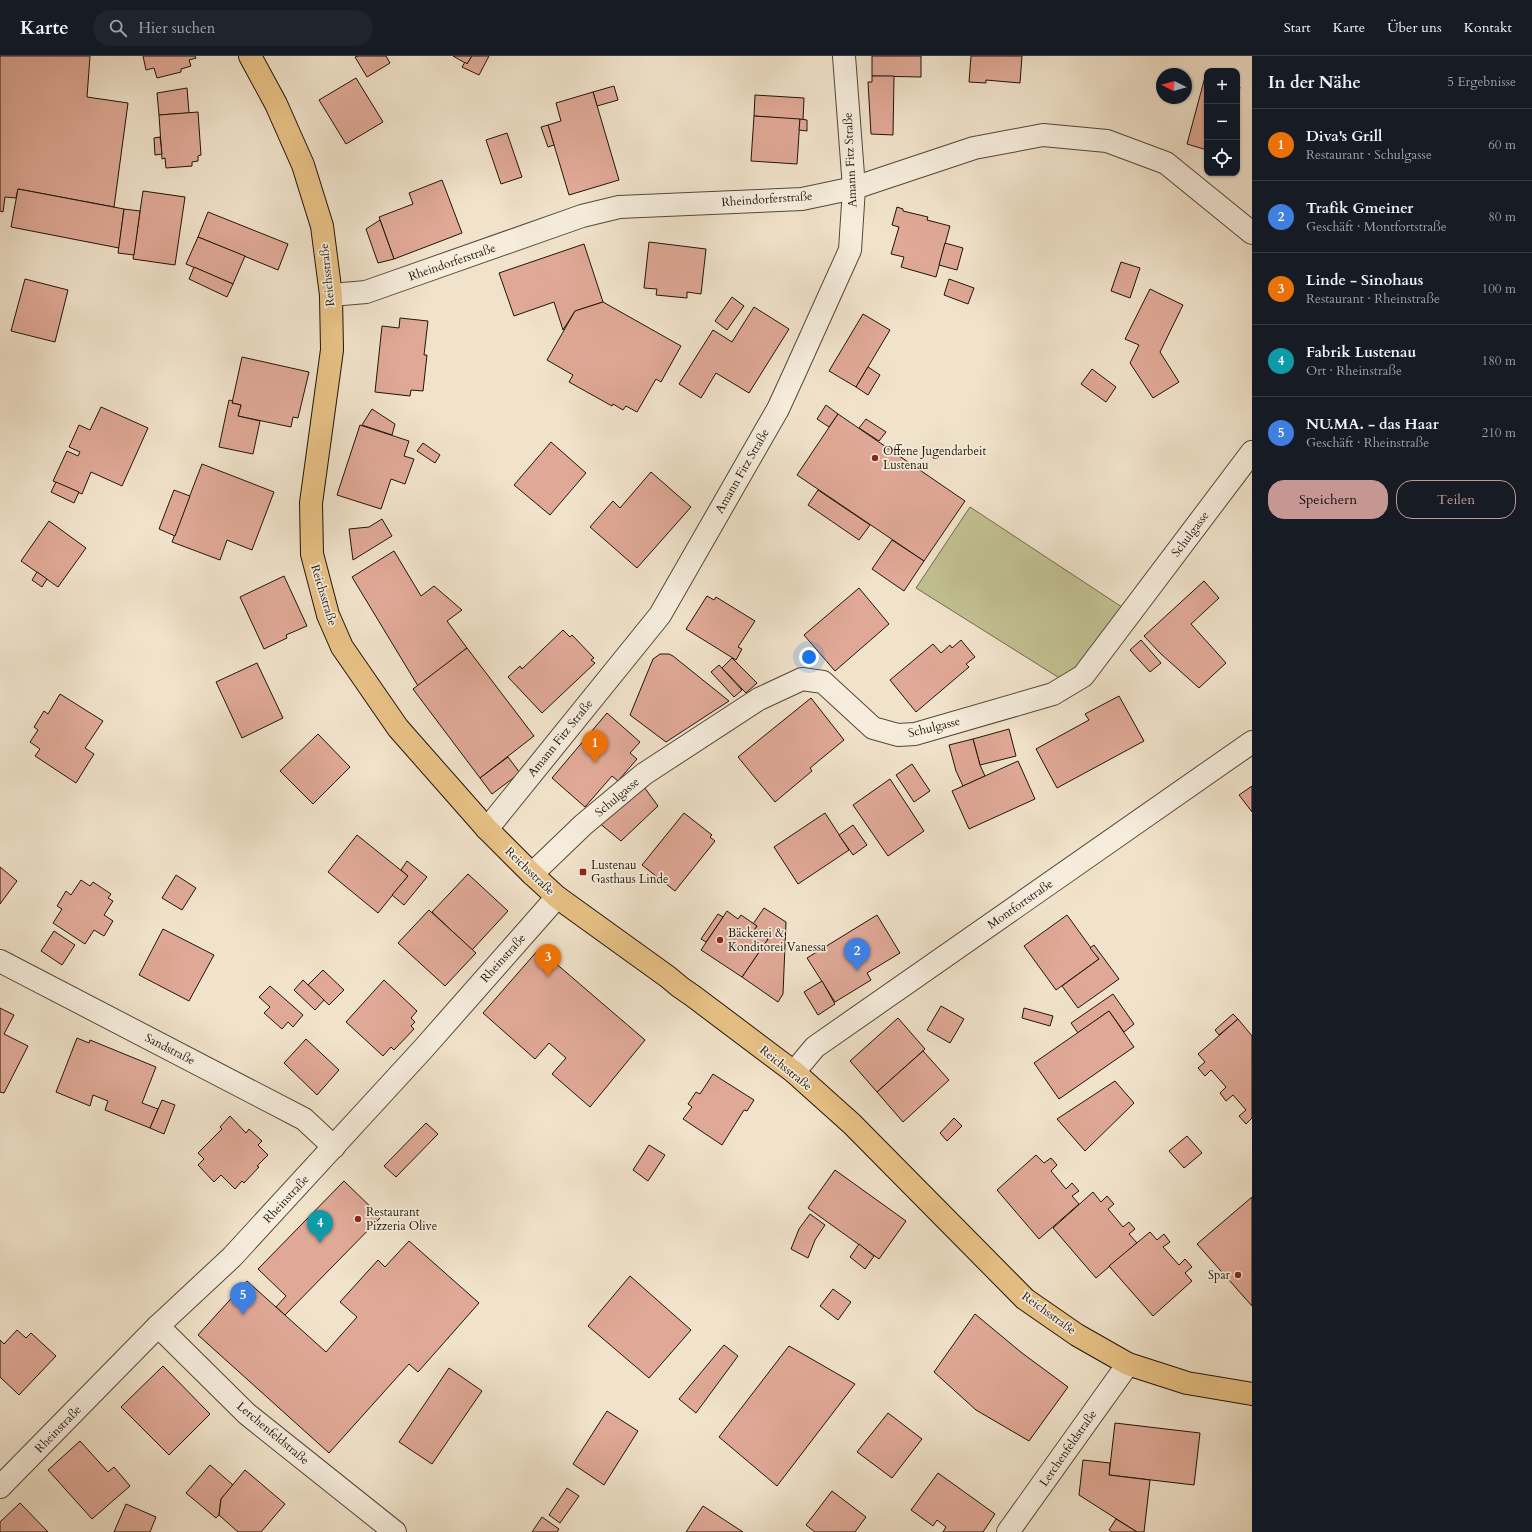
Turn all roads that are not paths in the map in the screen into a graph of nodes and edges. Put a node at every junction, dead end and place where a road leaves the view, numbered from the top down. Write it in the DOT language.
graph roads {
  1 [pos="250,56"];
  2 [pos="844,56"];
  3 [pos="854,188"];
  4 [pos="1252,233"];
  5 [pos="330,295"];
  6 [pos="1252,452"];
  7 [pos="1252,742"];
  8 [pos="487,829"];
  9 [pos="532,874"];
  10 [pos="557,897"];
  11 [pos="0,961"];
  12 [pos="794,1072"];
  13 [pos="334,1147"];
  14 [pos="158,1326"];
  15 [pos="1128,1364"];
  16 [pos="1252,1394"];
  17 [pos="0,1487"];
  18 [pos="395,1532"];
  19 [pos="1008,1532"];
  1 -- 5 [label="main road, Reichsstraße"];
  2 -- 3 [label="street, Amann Fitz Straße"];
  3 -- 4 [label="street, Rheindorferstraße"];
  3 -- 5 [label="street, Rheindorferstraße"];
  3 -- 8 [label="street, Amann Fitz Straße"];
  5 -- 8 [label="main road, Reichsstraße"];
  6 -- 9 [label="street, Schulgasse"];
  7 -- 12 [label="street, Montfortstraße"];
  8 -- 9 [label="main road, Reichsstraße"];
  9 -- 10 [label="main road, Reichsstraße"];
  10 -- 12 [label="main road, Reichsstraße"];
  10 -- 13 [label="street, Rheinstraße"];
  11 -- 13 [label="street, Sandstraße"];
  12 -- 15 [label="main road, Reichsstraße"];
  13 -- 14 [label="street, Rheinstraße"];
  14 -- 17 [label="street, Rheinstraße"];
  14 -- 18 [label="street, Lerchenfeldstraße"];
  15 -- 16 [label="main road, Reichsstraße"];
  15 -- 19 [label="street, Lerchenfeldstraße"];
}
